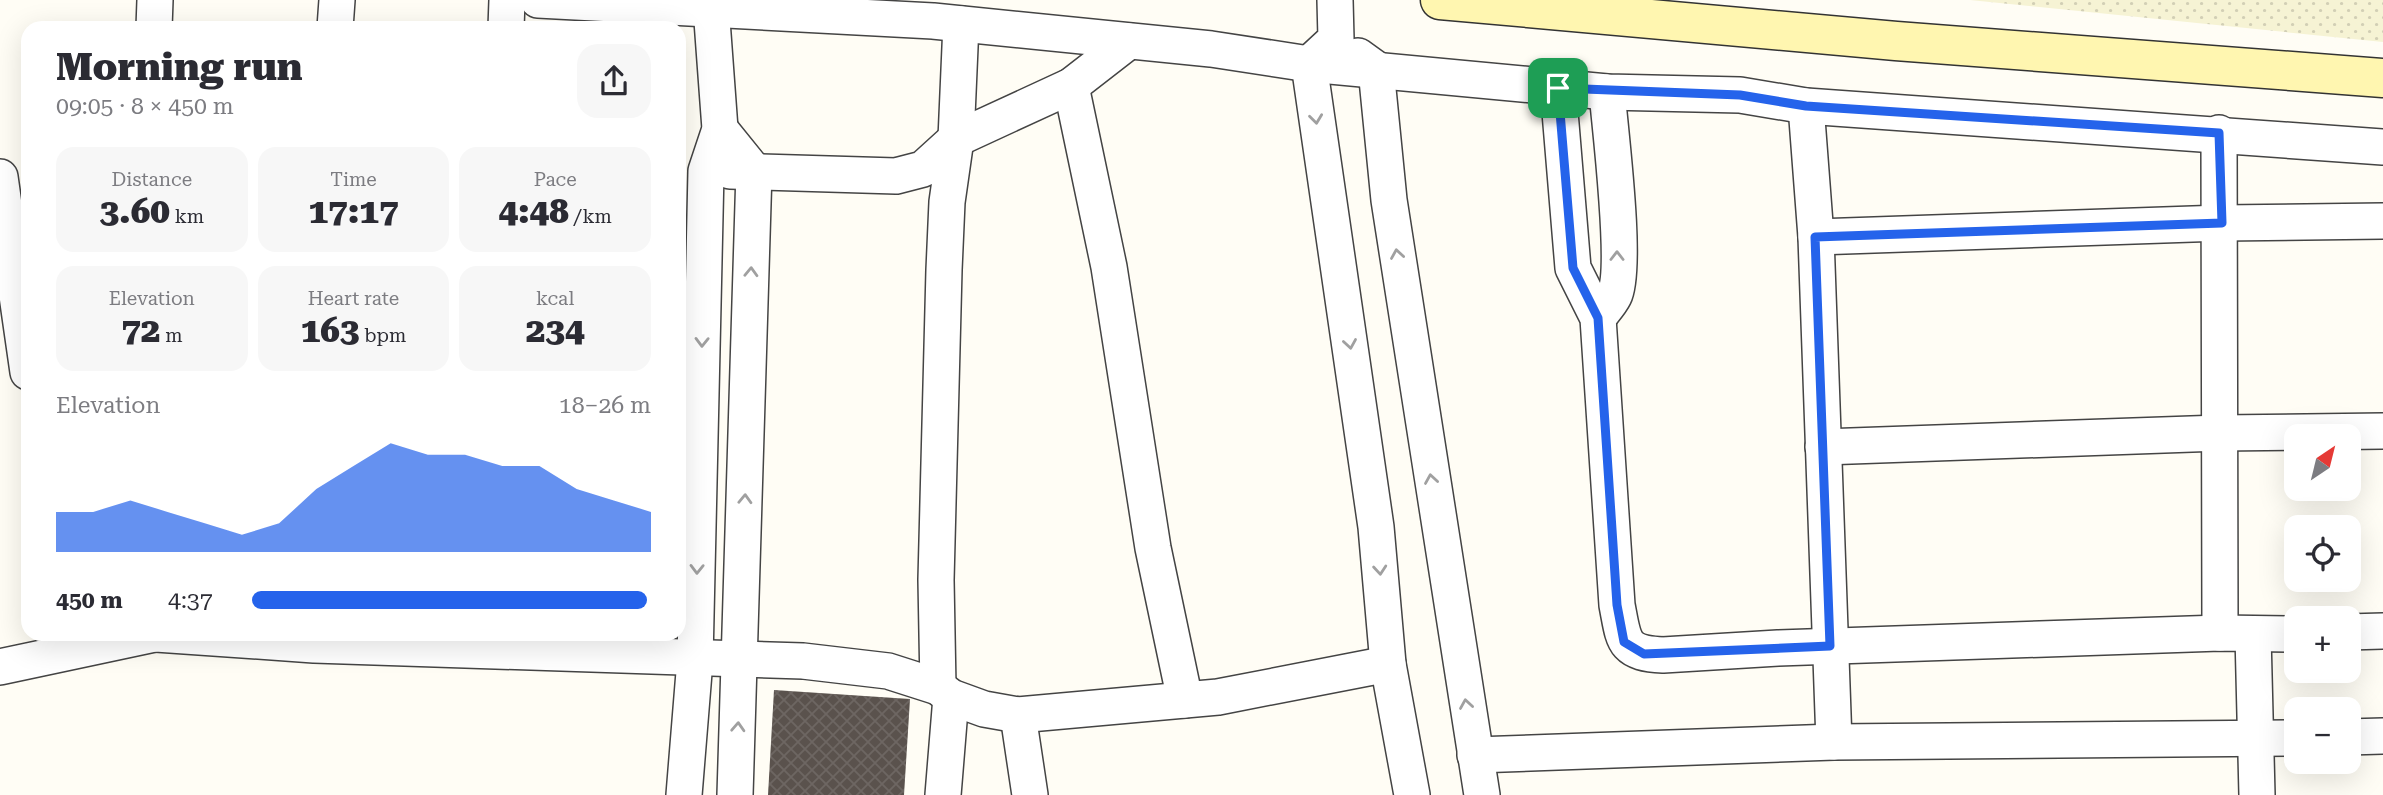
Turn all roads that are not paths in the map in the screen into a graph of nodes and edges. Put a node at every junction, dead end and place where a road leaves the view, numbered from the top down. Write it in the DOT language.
graph roads {
  1 [pos="155,0"];
  2 [pos="337,0"];
  3 [pos="507,0"];
  4 [pos="538,0"];
  5 [pos="1335,0"];
  6 [pos="1440,0"];
  7 [pos="712,7"];
  8 [pos="155,21"];
  9 [pos="336,21"];
  10 [pos="506,21"];
  11 [pos="961,24"];
  12 [pos="1336,39"];
  13 [pos="1129,41"];
  14 [pos="1309,64"];
  15 [pos="1376,69"];
  16 [pos="2383,78"];
  17 [pos="1072,86"];
  18 [pos="1558,88"];
  19 [pos="1607,92"];
  20 [pos="1806,106"];
  21 [pos="720,129"];
  22 [pos="2219,133"];
  23 [pos="956,139"];
  24 [pos="2383,147"];
  25 [pos="706,171"];
  26 [pos="754,172"];
  27 [pos="0,177"];
  28 [pos="2383,221"];
  29 [pos="2222,223"];
  30 [pos="1815,237"];
  31 [pos="1598,318"];
  32 [pos="21,323"];
  33 [pos="2383,431"];
  34 [pos="2220,433"];
  35 [pos="1822,447"];
  36 [pos="2383,631"];
  37 [pos="2361,632"];
  38 [pos="2237,634"];
  39 [pos="2284,634"];
  40 [pos="425,641"];
  41 [pos="67,642"];
  42 [pos="481,642"];
  43 [pos="1830,646"];
  44 [pos="741,659"];
  45 [pos="695,660"];
  46 [pos="1388,664"];
  47 [pos="0,667"];
  48 [pos="945,692"];
  49 [pos="1185,700"];
  50 [pos="1018,715"];
  51 [pos="2383,736"];
  52 [pos="2361,737"];
  53 [pos="2284,738"];
  54 [pos="2255,739"];
  55 [pos="1834,742"];
  56 [pos="1475,754"];
  57 [pos="684,795"];
  58 [pos="735,795"];
  59 [pos="943,795"];
  60 [pos="1030,795"];
  61 [pos="1412,795"];
  62 [pos="1482,795"];
  63 [pos="2257,795"];
  1 -- 8 [label="street"];
  2 -- 9 [label="street"];
  3 -- 10 [label="street"];
  4 -- 7 [label="street"];
  5 -- 12 [label="street"];
  6 -- 16 [label="main road"];
  7 -- 11 [label="street"];
  7 -- 21 [label="street"];
  11 -- 13 [label="street"];
  11 -- 23 [label="street"];
  12 -- 14 [label="street"];
  12 -- 15 [label="street"];
  13 -- 14 [label="street"];
  13 -- 17 [label="street"];
  14 -- 15 [label="street"];
  14 -- 46 [label="street, one-way"];
  15 -- 18 [label="street"];
  56 -- 15 [label="street, one-way"];
  17 -- 23 [label="street"];
  17 -- 49 [label="street"];
  18 -- 19 [label="street"];
  18 -- 31 [label="street"];
  19 -- 20 [label="street"];
  31 -- 19 [label="street, one-way"];
  20 -- 22 [label="street"];
  20 -- 30 [label="street"];
  21 -- 25 [label="street"];
  21 -- 26 [label="street"];
  22 -- 24 [label="street"];
  22 -- 29 [label="street"];
  23 -- 26 [label="street"];
  23 -- 48 [label="street"];
  25 -- 26 [label="street"];
  25 -- 45 [label="street, one-way"];
  44 -- 26 [label="street, one-way"];
  27 -- 32 [label="street"];
  28 -- 29 [label="street"];
  29 -- 30 [label="street"];
  29 -- 34 [label="street"];
  30 -- 35 [label="street"];
  31 -- 43 [label="street"];
  33 -- 34 [label="street"];
  34 -- 35 [label="street"];
  34 -- 38 [label="street"];
  35 -- 43 [label="street"];
  36 -- 37 [label="street"];
  38 -- 39 [label="street"];
  38 -- 43 [label="street"];
  38 -- 54 [label="street"];
  40 -- 42 [label="street"];
  41 -- 47 [label="street"];
  42 -- 45 [label="street"];
  43 -- 55 [label="street"];
  44 -- 45 [label="street"];
  44 -- 48 [label="street"];
  58 -- 44 [label="street, one-way"];
  45 -- 57 [label="street"];
  46 -- 49 [label="street"];
  46 -- 61 [label="street"];
  48 -- 50 [label="street"];
  48 -- 59 [label="street"];
  49 -- 50 [label="street"];
  50 -- 60 [label="street"];
  51 -- 52 [label="street"];
  53 -- 54 [label="street"];
  54 -- 55 [label="street"];
  54 -- 63 [label="street"];
  55 -- 56 [label="street"];
  56 -- 62 [label="street"];
}
